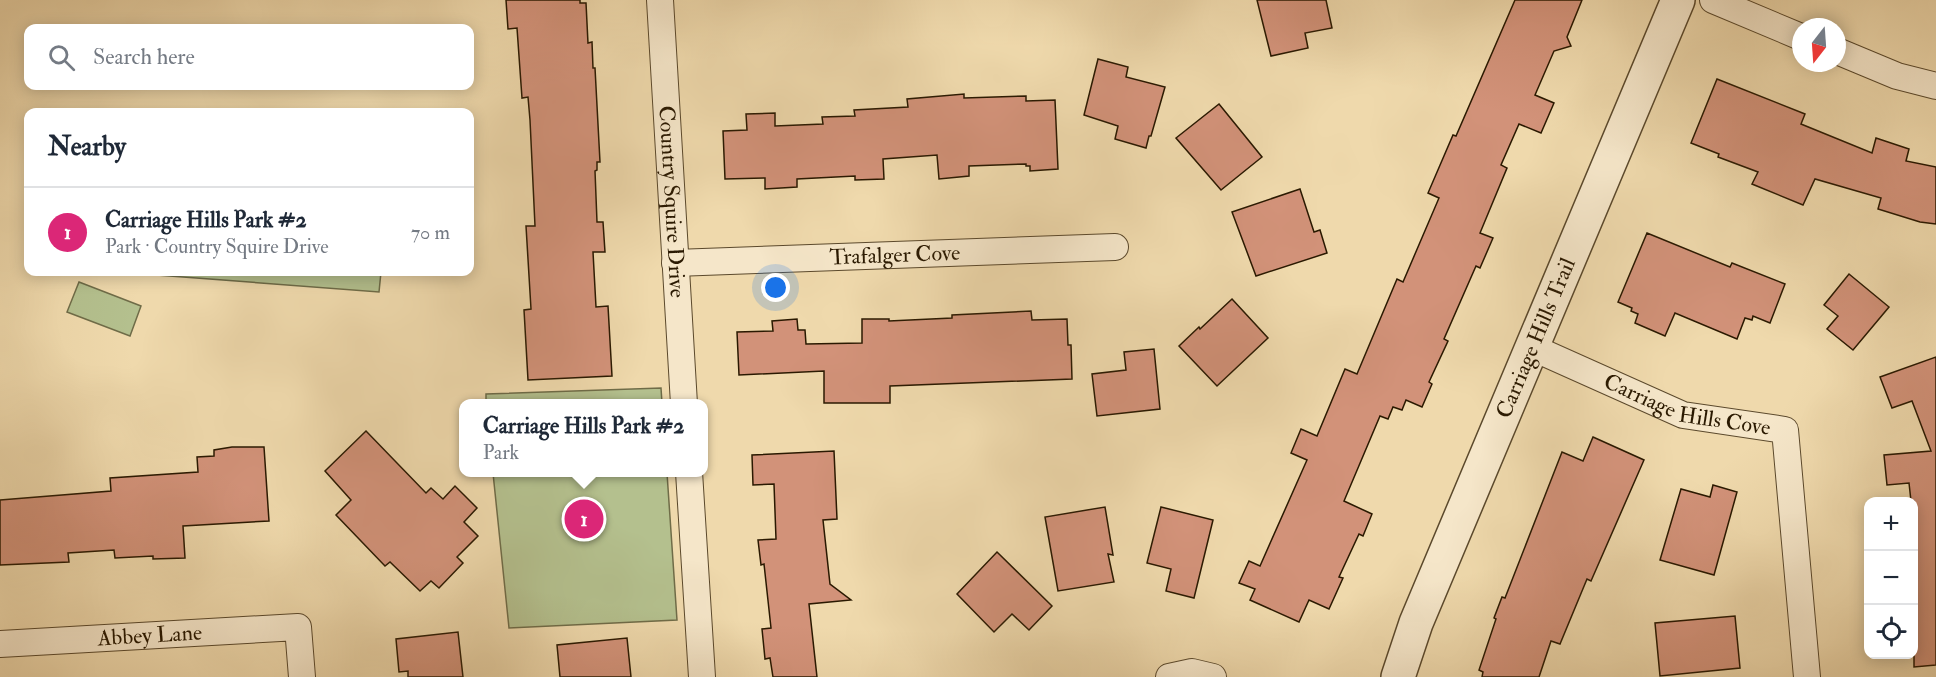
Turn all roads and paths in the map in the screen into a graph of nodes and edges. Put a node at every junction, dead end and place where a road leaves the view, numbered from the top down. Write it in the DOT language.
graph roads {
  1 [pos="660,0"];
  2 [pos="1678,0"];
  3 [pos="1713,0"];
  4 [pos="1792,33"];
  5 [pos="1846,55"];
  6 [pos="1936,86"];
  7 [pos="1115,247"];
  8 [pos="675,263"];
  9 [pos="1531,347"];
  10 [pos="684,399"];
  11 [pos="689,477"];
  12 [pos="0,644"];
  13 [pos="302,677"];
  14 [pos="702,677"];
  15 [pos="1169,677"];
  16 [pos="1213,677"];
  17 [pos="1398,677"];
  18 [pos="1807,677"];
  1 -- 8 [label="street, Country Squire Drive"];
  2 -- 9 [label="street, Carriage Hills Trail"];
  3 -- 4 [label="street"];
  5 -- 6 [label="street"];
  7 -- 8 [label="street, Trafalger Cove"];
  8 -- 10 [label="street, Country Squire Drive"];
  9 -- 17 [label="street, Carriage Hills Trail"];
  9 -- 18 [label="street, Carriage Hills Cove"];
  11 -- 14 [label="street"];
  12 -- 13 [label="street, Abbey Lane"];
  15 -- 16 [label="street"];
}
